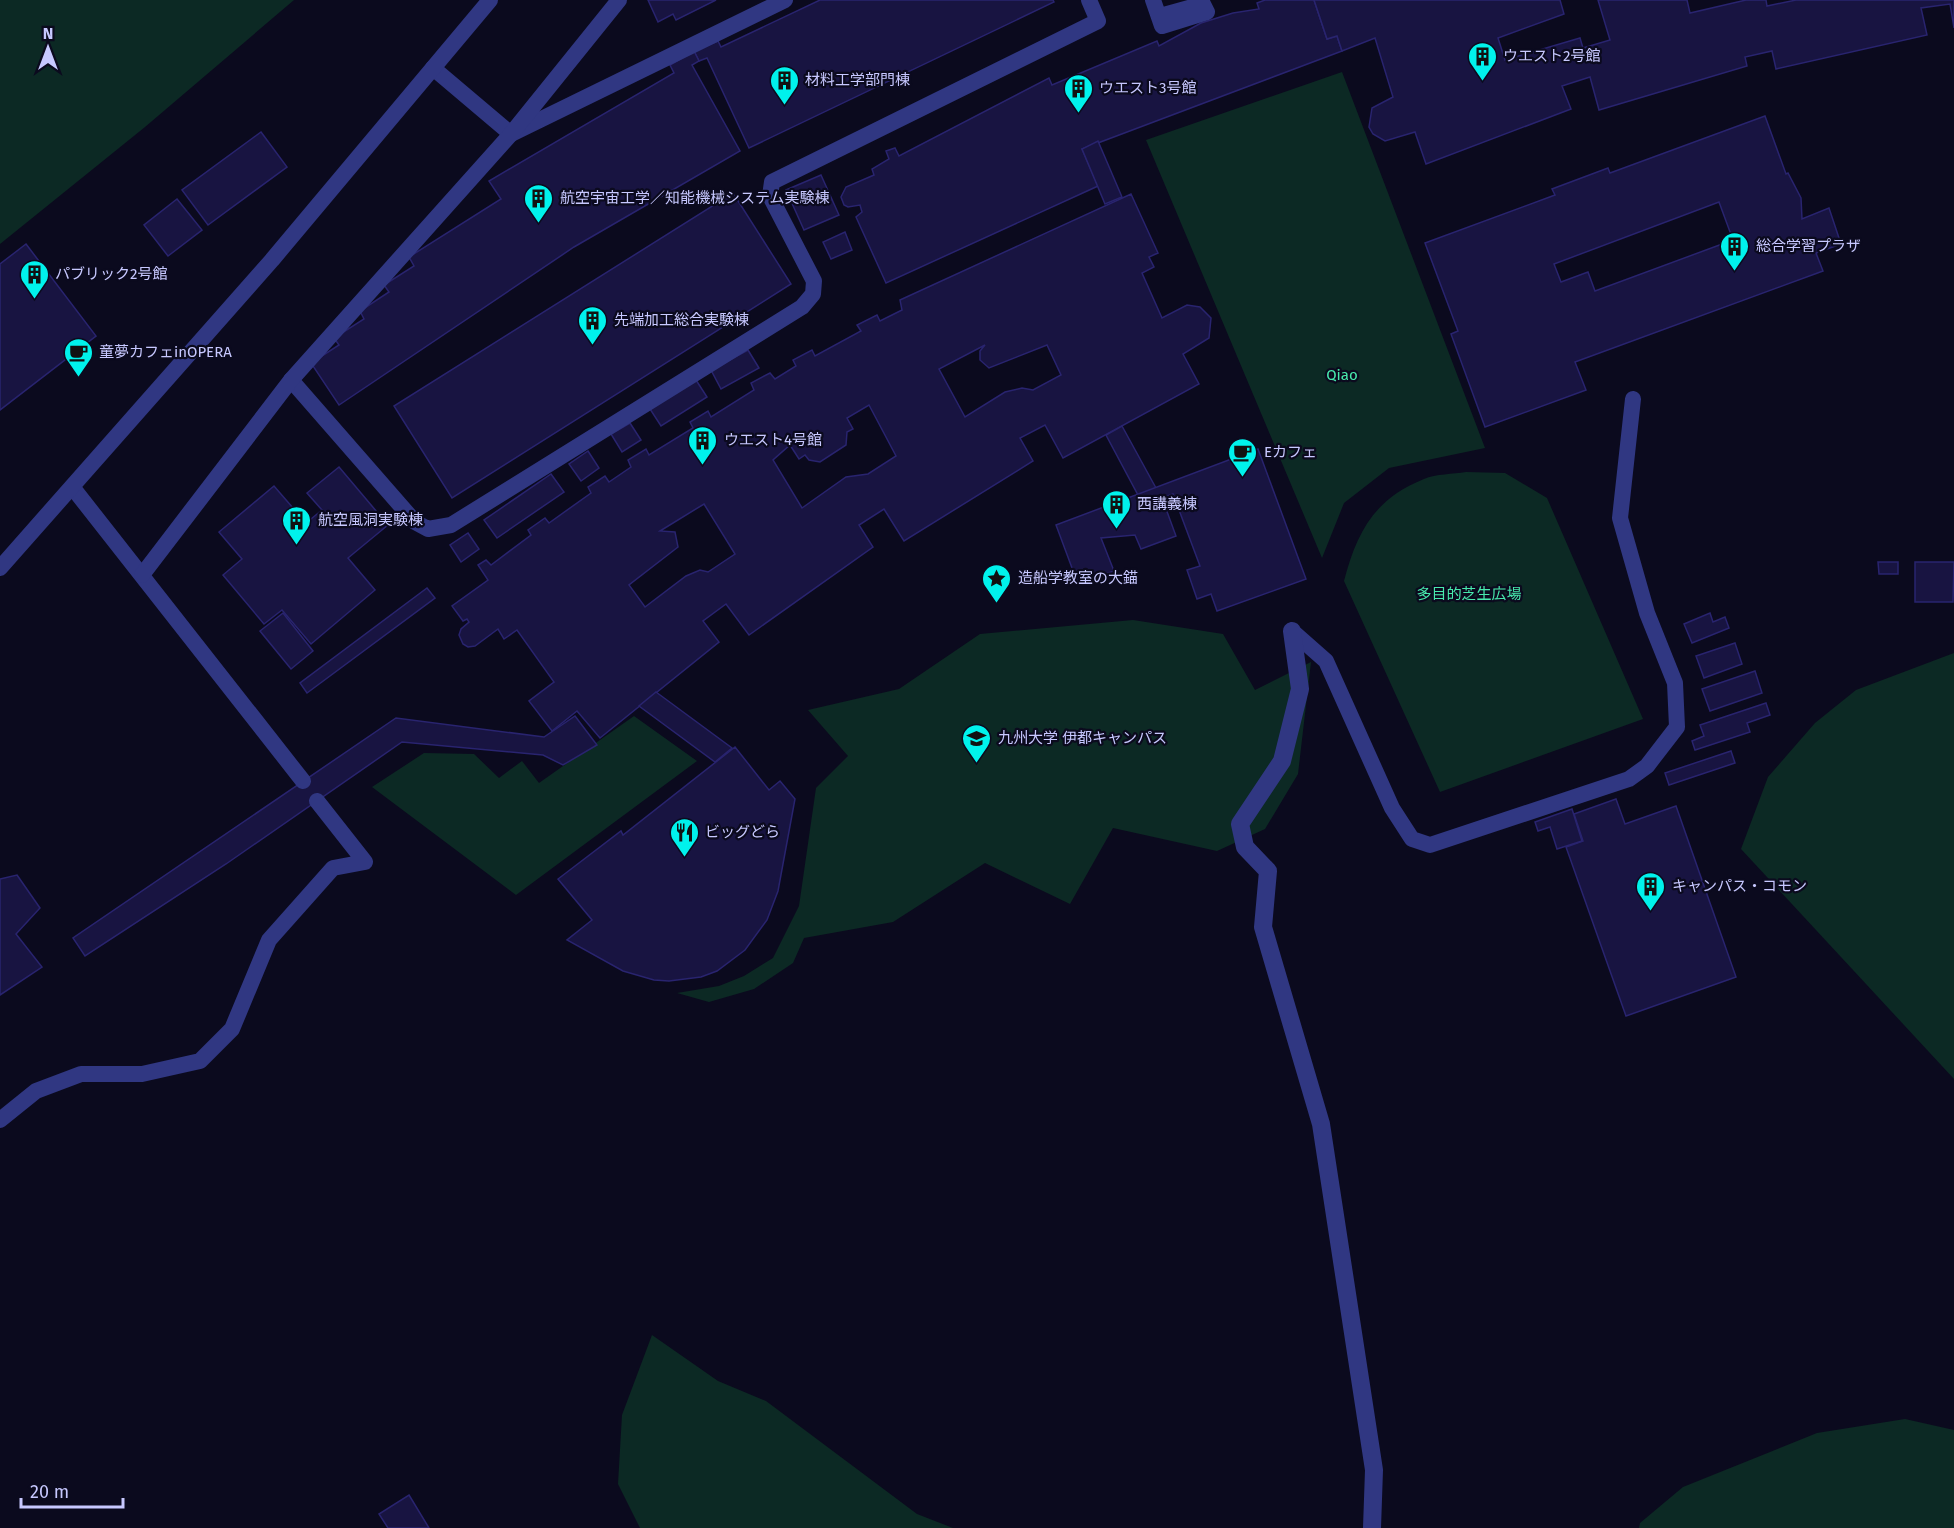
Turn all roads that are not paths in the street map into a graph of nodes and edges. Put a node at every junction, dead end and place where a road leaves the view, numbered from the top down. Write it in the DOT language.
graph roads {
  1 [pos="490,0"];
  2 [pos="619,0"];
  3 [pos="785,0"];
  4 [pos="1089,0"];
  5 [pos="1153,0"];
  6 [pos="1160,16"];
  7 [pos="433,68"];
  8 [pos="511,134"];
  9 [pos="291,380"];
  10 [pos="1633,399"];
  11 [pos="73,488"];
  12 [pos="0,568"];
  13 [pos="142,575"];
  14 [pos="1292,631"];
  15 [pos="303,781"];
  16 [pos="317,801"];
  17 [pos="0,1120"];
  18 [pos="1372,1528"];
  1 -- 7 [label="lane"];
  2 -- 8 [label="lane"];
  3 -- 8 [label="lane"];
  4 -- 9 [label="lane"];
  5 -- 6 [label="lane"];
  7 -- 8 [label="lane"];
  7 -- 11 [label="lane"];
  8 -- 9 [label="lane"];
  9 -- 13 [label="lane"];
  10 -- 14 [label="lane"];
  11 -- 12 [label="lane"];
  11 -- 13 [label="lane"];
  13 -- 15 [label="lane"];
  14 -- 18 [label="street"];
  16 -- 17 [label="lane"];
}
